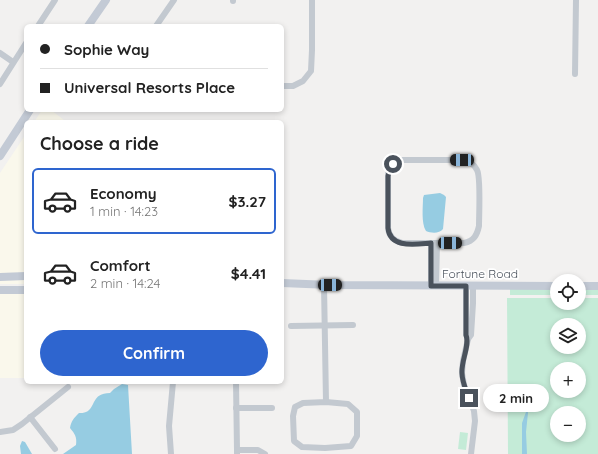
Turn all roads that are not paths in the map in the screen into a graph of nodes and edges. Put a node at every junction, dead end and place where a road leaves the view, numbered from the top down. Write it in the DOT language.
graph roads {
  1 [pos="56,0"];
  2 [pos="106,0"];
  3 [pos="174,0"];
  4 [pos="312,0"];
  5 [pos="576,0"];
  6 [pos="39,24"];
  7 [pos="89,24"];
  8 [pos="157,24"];
  9 [pos="24,47"];
  10 [pos="0,53"];
  11 [pos="14,62"];
  12 [pos="575,74"];
  13 [pos="0,84"];
  14 [pos="284,86"];
  15 [pos="29,112"];
  16 [pos="0,156"];
  17 [pos="434,243"];
  18 [pos="24,276"];
  19 [pos="0,277"];
  20 [pos="284,283"];
  21 [pos="324,284"];
  22 [pos="433,286"];
  23 [pos="469,286"];
  24 [pos="550,286"];
  25 [pos="586,286"];
  26 [pos="598,286"];
  27 [pos="0,290"];
  28 [pos="24,290"];
  29 [pos="291,326"];
  30 [pos="325,326"];
  31 [pos="353,326"];
  32 [pos="173,384"];
  33 [pos="236,384"];
  34 [pos="68,387"];
  35 [pos="326,402"];
  36 [pos="236,408"];
  37 [pos="272,408"];
  38 [pos="30,417"];
  39 [pos="0,432"];
  40 [pos="55,449"];
  41 [pos="325,451"];
  42 [pos="237,452"];
  43 [pos="171,454"];
  44 [pos="265,454"];
  45 [pos="471,454"];
  1 -- 6 [label="street"];
  2 -- 7 [label="street"];
  3 -- 8 [label="street"];
  4 -- 14 [label="street"];
  5 -- 12 [label="street"];
  9 -- 11 [label="street"];
  10 -- 11 [label="street"];
  11 -- 13 [label="street"];
  15 -- 16 [label="street"];
  17 -- 17 [label="street"];
  17 -- 22 [label="street"];
  18 -- 19 [label="street"];
  20 -- 21 [label="street, Fortune Road"];
  21 -- 22 [label="street, Fortune Road"];
  21 -- 30 [label="street"];
  22 -- 23 [label="street, Fortune Road"];
  23 -- 24 [label="street, Fortune Road"];
  23 -- 45 [label="street"];
  25 -- 26 [label="street"];
  27 -- 28 [label="street"];
  29 -- 30 [label="street"];
  30 -- 31 [label="street"];
  30 -- 35 [label="street"];
  32 -- 43 [label="street"];
  33 -- 36 [label="street"];
  34 -- 38 [label="street"];
  35 -- 41 [label="street"];
  35 -- 41 [label="street"];
  36 -- 37 [label="street"];
  36 -- 42 [label="street"];
  38 -- 39 [label="street"];
  38 -- 40 [label="street"];
  42 -- 44 [label="street"];
}
